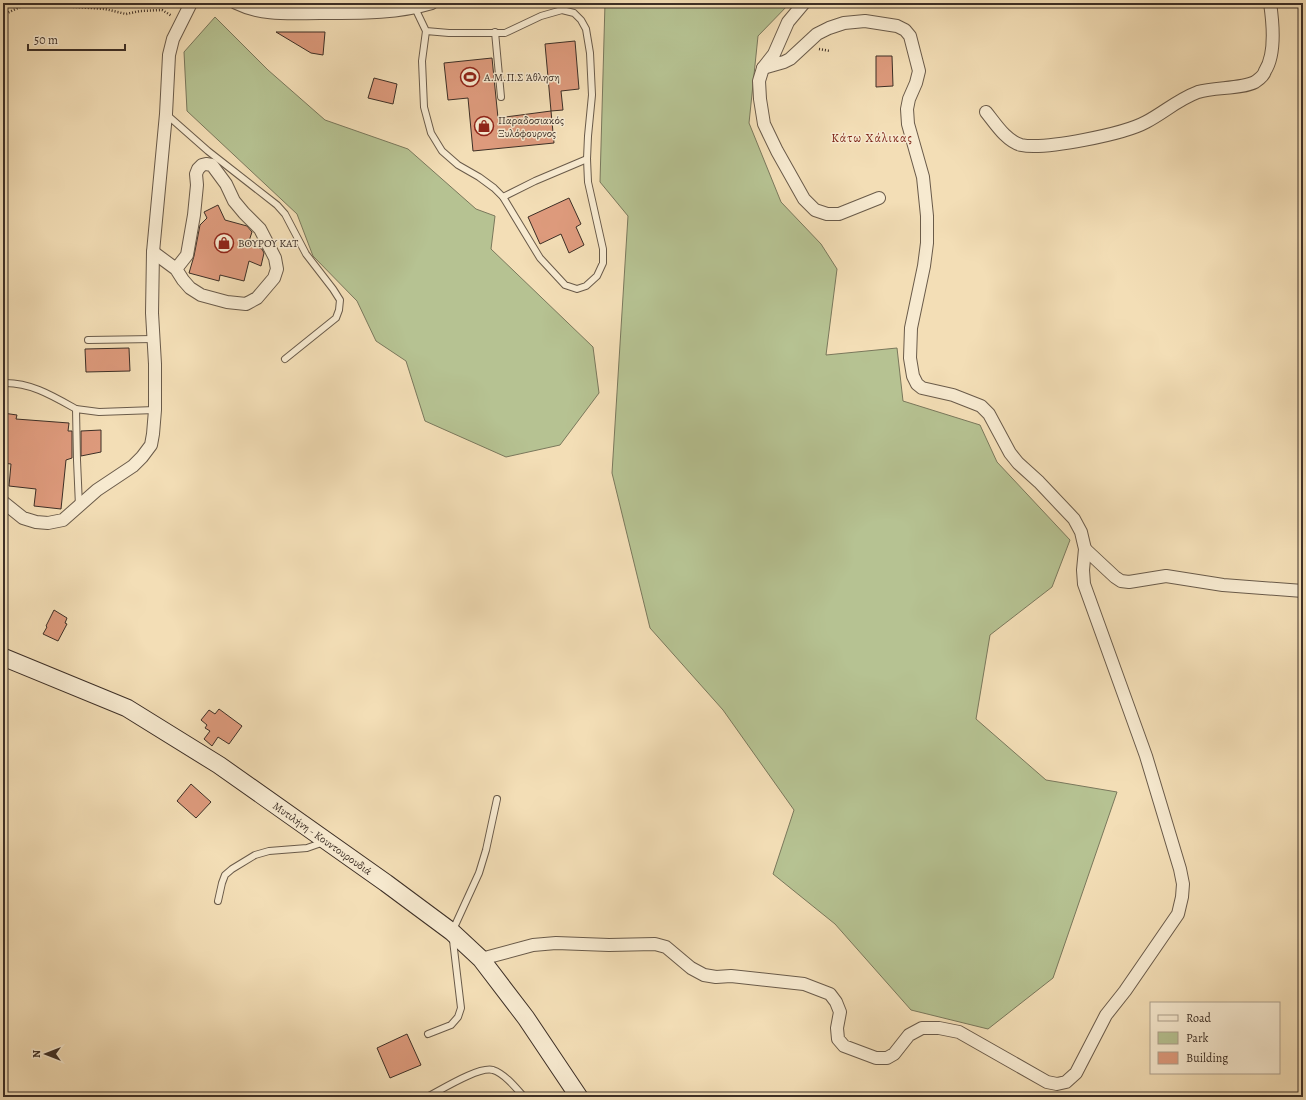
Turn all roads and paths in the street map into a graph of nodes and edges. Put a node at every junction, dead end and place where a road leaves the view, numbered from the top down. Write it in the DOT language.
graph roads {
  1 [pos="191,3"];
  2 [pos="236,3"];
  3 [pos="432,3"];
  4 [pos="804,3"];
  5 [pos="1270,3"];
  6 [pos="415,8"];
  7 [pos="3,15"];
  8 [pos="181,22"];
  9 [pos="426,31"];
  10 [pos="495,32"];
  11 [pos="763,68"];
  12 [pos="501,97"];
  13 [pos="986,112"];
  14 [pos="166,114"];
  15 [pos="587,159"];
  16 [pos="503,197"];
  17 [pos="879,198"];
  18 [pos="153,252"];
  19 [pos="176,269"];
  20 [pos="154,339"];
  21 [pos="88,340"];
  22 [pos="285,359"];
  23 [pos="3,383"];
  24 [pos="76,409"];
  25 [pos="155,410"];
  26 [pos="3,502"];
  27 [pos="79,506"];
  28 [pos="1085,549"];
  29 [pos="1303,590"];
  30 [pos="3,657"];
  31 [pos="497,799"];
  32 [pos="326,840"];
  33 [pos="218,901"];
  34 [pos="452,932"];
  35 [pos="481,959"];
  36 [pos="428,1034"];
  37 [pos="427,1097"];
  38 [pos="524,1097"];
  39 [pos="579,1097"];
  1 -- 8 [label="street"];
  2 -- 6 [label="street"];
  3 -- 6 [label="street"];
  4 -- 11 [label="street"];
  5 -- 13 [label="street"];
  6 -- 9 [label="lane"];
  7 -- 8 [label="path"];
  8 -- 14 [label="street"];
  9 -- 10 [label="lane"];
  9 -- 16 [label="lane"];
  10 -- 12 [label="lane"];
  10 -- 15 [label="lane"];
  11 -- 17 [label="street"];
  11 -- 28 [label="street"];
  14 -- 18 [label="street"];
  14 -- 22 [label="lane"];
  15 -- 16 [label="lane"];
  15 -- 16 [label="lane"];
  18 -- 19 [label="street"];
  18 -- 20 [label="street"];
  19 -- 19 [label="street"];
  20 -- 21 [label="lane"];
  20 -- 25 [label="street"];
  23 -- 24 [label="lane"];
  24 -- 25 [label="lane"];
  24 -- 27 [label="lane"];
  25 -- 27 [label="street"];
  26 -- 27 [label="street"];
  28 -- 29 [label="street"];
  28 -- 35 [label="street"];
  30 -- 32 [label="main road, Μυτιλήνη - Κουντουρουδιά"];
  31 -- 34 [label="lane"];
  32 -- 33 [label="lane"];
  32 -- 34 [label="main road, Μυτιλήνη - Κουντουρουδιά"];
  34 -- 35 [label="main road, Μυτιλήνη - Κουντουρουδιά"];
  34 -- 36 [label="lane"];
  35 -- 39 [label="main road, Μυτιλήνη - Κουντουρουδιά"];
  37 -- 38 [label="lane"];
}
